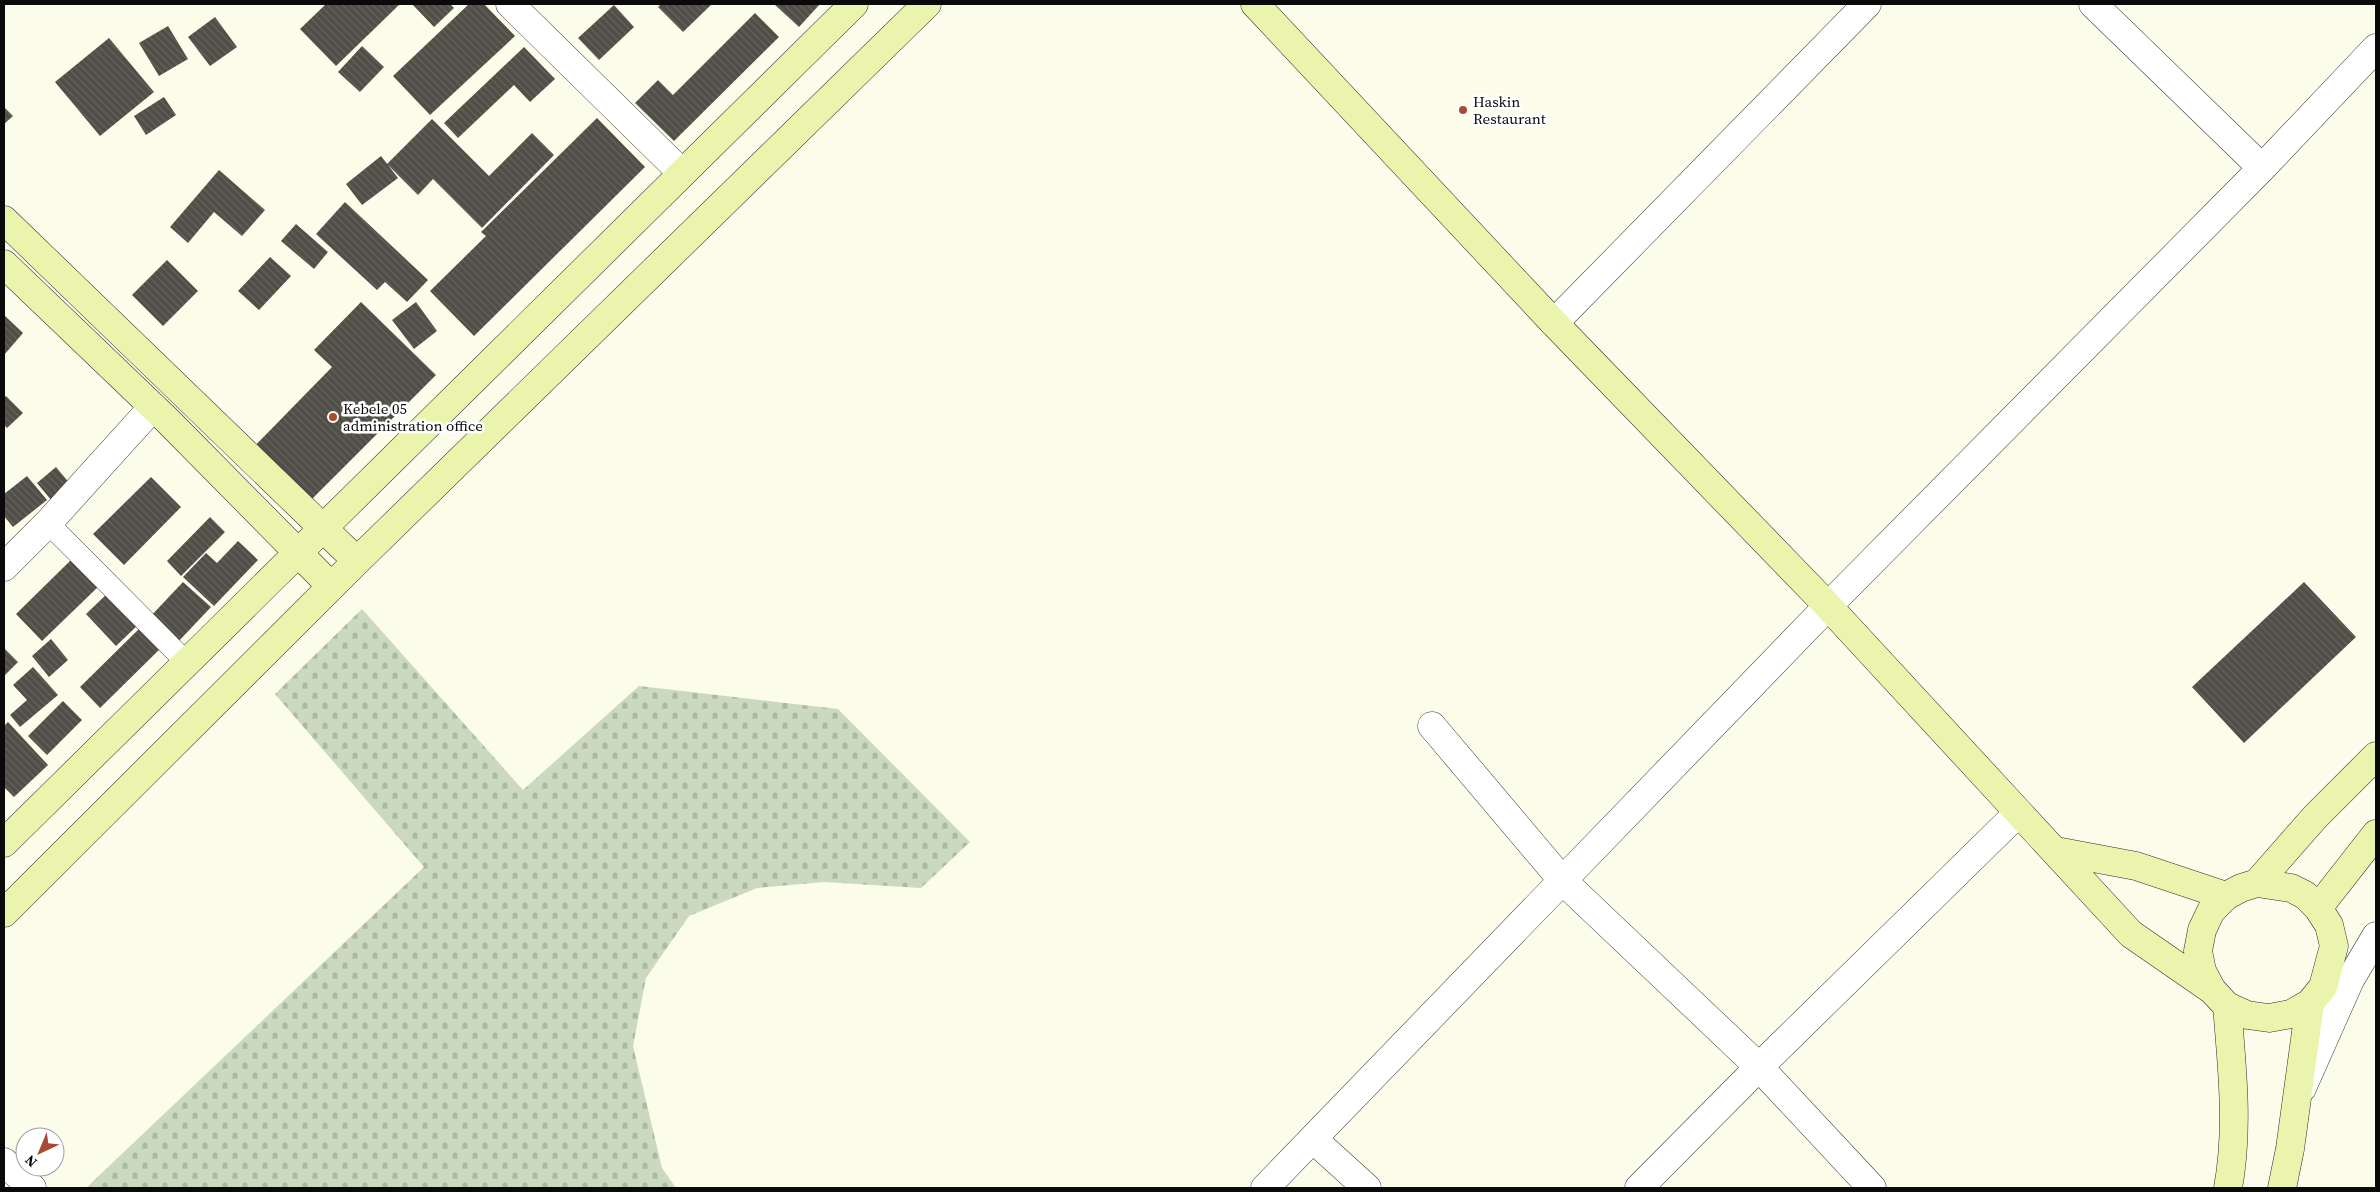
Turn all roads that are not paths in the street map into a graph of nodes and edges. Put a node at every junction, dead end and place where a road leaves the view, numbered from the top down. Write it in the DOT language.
graph roads {
  1 [pos="510,4"];
  2 [pos="854,4"];
  3 [pos="927,4"];
  4 [pos="1255,4"];
  5 [pos="1867,4"];
  6 [pos="2093,4"];
  7 [pos="2376,48"];
  8 [pos="2262,168"];
  9 [pos="682,174"];
  10 [pos="4,220"];
  11 [pos="4,264"];
  12 [pos="1554,323"];
  13 [pos="154,407"];
  14 [pos="48,523"];
  15 [pos="324,529"];
  16 [pos="298,553"];
  17 [pos="357,560"];
  18 [pos="4,567"];
  19 [pos="331,586"];
  20 [pos="1828,606"];
  21 [pos="187,663"];
  22 [pos="1432,726"];
  23 [pos="2376,756"];
  24 [pos="2018,812"];
  25 [pos="2376,834"];
  26 [pos="4,842"];
  27 [pos="2056,851"];
  28 [pos="1563,881"];
  29 [pos="2257,883"];
  30 [pos="2226,896"];
  31 [pos="2318,908"];
  32 [pos="4,913"];
  33 [pos="2376,936"];
  34 [pos="2219,998"];
  35 [pos="2310,1003"];
  36 [pos="1759,1067"];
  37 [pos="2296,1101"];
  38 [pos="1312,1139"];
  39 [pos="4,1162"];
  40 [pos="32,1188"];
  41 [pos="1265,1188"];
  42 [pos="1367,1188"];
  43 [pos="1640,1188"];
  44 [pos="1872,1188"];
  45 [pos="2228,1188"];
  46 [pos="2282,1188"];
  1 -- 9 [label="street"];
  2 -- 9 [label="main road"];
  3 -- 17 [label="main road"];
  4 -- 12 [label="main road"];
  5 -- 12 [label="street"];
  6 -- 8 [label="street"];
  7 -- 8 [label="street"];
  8 -- 20 [label="street"];
  9 -- 15 [label="main road"];
  10 -- 15 [label="main road"];
  11 -- 13 [label="main road"];
  12 -- 20 [label="main road"];
  13 -- 14 [label="street"];
  13 -- 16 [label="main road"];
  14 -- 18 [label="street"];
  14 -- 21 [label="lane"];
  15 -- 16 [label="main road"];
  15 -- 17 [label="main road"];
  16 -- 19 [label="main road"];
  16 -- 21 [label="main road"];
  17 -- 19 [label="main road"];
  19 -- 32 [label="main road"];
  20 -- 24 [label="main road"];
  20 -- 28 [label="street"];
  21 -- 26 [label="main road"];
  22 -- 28 [label="street"];
  23 -- 29 [label="main road"];
  24 -- 27 [label="main road"];
  24 -- 36 [label="street"];
  25 -- 31 [label="main road"];
  27 -- 30 [label="main road"];
  27 -- 34 [label="main road"];
  28 -- 36 [label="street"];
  28 -- 38 [label="street"];
  29 -- 30 [label="main road"];
  29 -- 31 [label="main road"];
  30 -- 34 [label="main road"];
  31 -- 35 [label="main road"];
  33 -- 37 [label="street"];
  34 -- 35 [label="main road"];
  34 -- 45 [label="main road"];
  35 -- 37 [label="main road"];
  36 -- 43 [label="street"];
  36 -- 44 [label="street"];
  37 -- 46 [label="main road"];
  38 -- 41 [label="street"];
  38 -- 42 [label="street"];
  39 -- 40 [label="street"];
}
